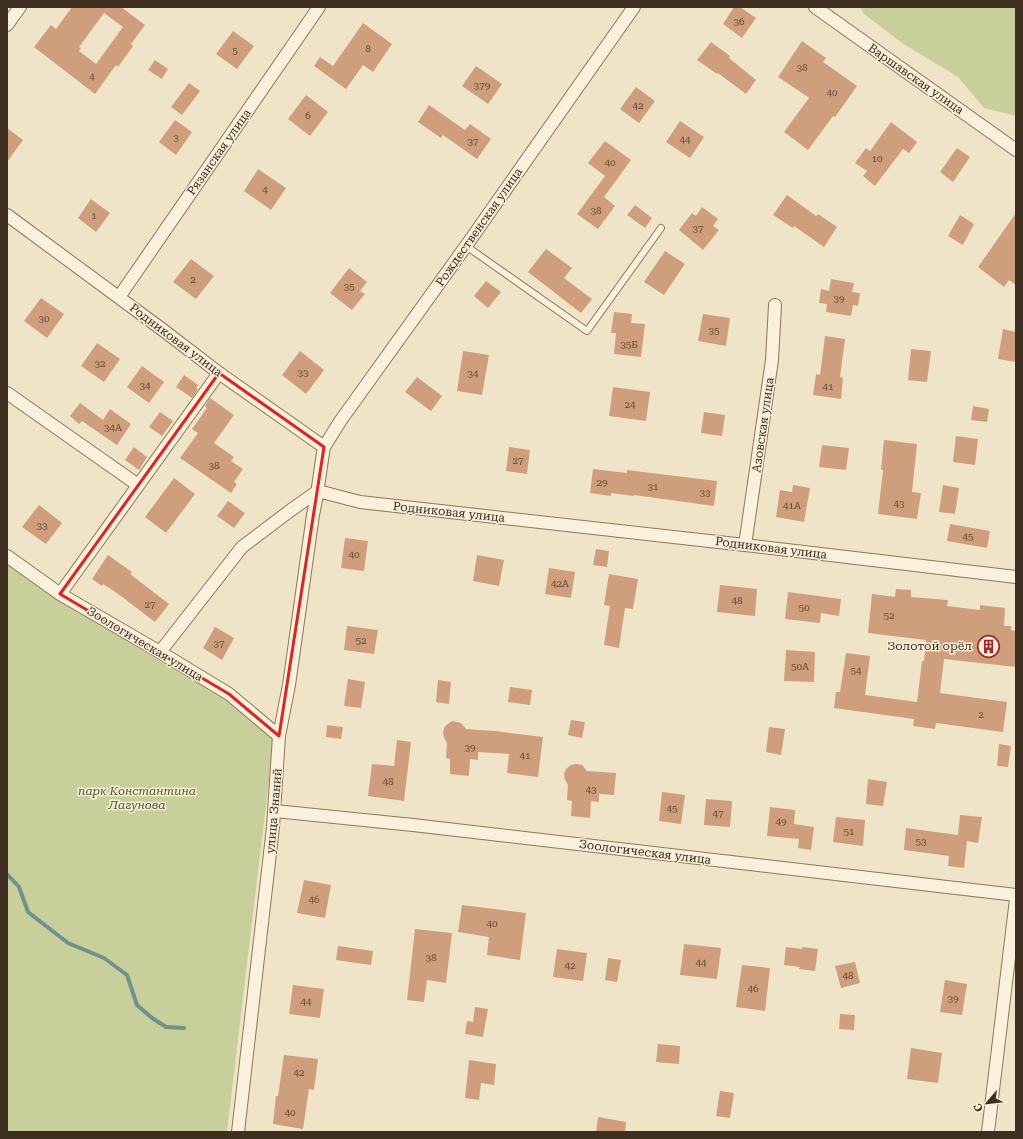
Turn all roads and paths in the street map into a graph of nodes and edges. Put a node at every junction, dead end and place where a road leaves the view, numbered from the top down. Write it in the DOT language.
graph roads {
  1 [pos="20,7"];
  2 [pos="319,7"];
  3 [pos="634,7"];
  4 [pos="815,7"];
  5 [pos="7,25"];
  6 [pos="1016,150"];
  7 [pos="7,214"];
  8 [pos="661,228"];
  9 [pos="466,246"];
  10 [pos="119,297"];
  11 [pos="775,306"];
  12 [pos="219,373"];
  13 [pos="7,393"];
  14 [pos="324,447"];
  15 [pos="138,485"];
  16 [pos="318,491"];
  17 [pos="746,545"];
  18 [pos="7,556"];
  19 [pos="1016,577"];
  20 [pos="60,594"];
  21 [pos="160,652"];
  22 [pos="279,736"];
  23 [pos="274,810"];
  24 [pos="1016,895"];
  25 [pos="1016,900"];
  26 [pos="238,1132"];
  27 [pos="988,1132"];
  1 -- 5 [label="street"];
  2 -- 10 [label="street, Рязанская улица"];
  3 -- 9 [label="street, Рождественская улица"];
  4 -- 6 [label="street, Варшавская улица"];
  7 -- 10 [label="street, Родниковая улица"];
  8 -- 9 [label="lane"];
  9 -- 14 [label="street, Рождественская улица"];
  10 -- 12 [label="street, Родниковая улица"];
  11 -- 17 [label="street, Азовская улица"];
  12 -- 14 [label="street, Родниковая улица"];
  12 -- 15 [label="street"];
  13 -- 15 [label="street"];
  14 -- 16 [label="street"];
  15 -- 20 [label="street"];
  16 -- 17 [label="street, Родниковая улица"];
  16 -- 21 [label="street"];
  16 -- 22 [label="street, улица Знаний"];
  17 -- 19 [label="street, Родниковая улица"];
  18 -- 20 [label="street, Зоологическая улица"];
  20 -- 21 [label="street, Зоологическая улица"];
  21 -- 22 [label="street, Зоологическая улица"];
  22 -- 23 [label="street, улица Знаний"];
  23 -- 24 [label="street, Зоологическая улица"];
  23 -- 26 [label="street, улица Знаний"];
  25 -- 27 [label="street"];
}
